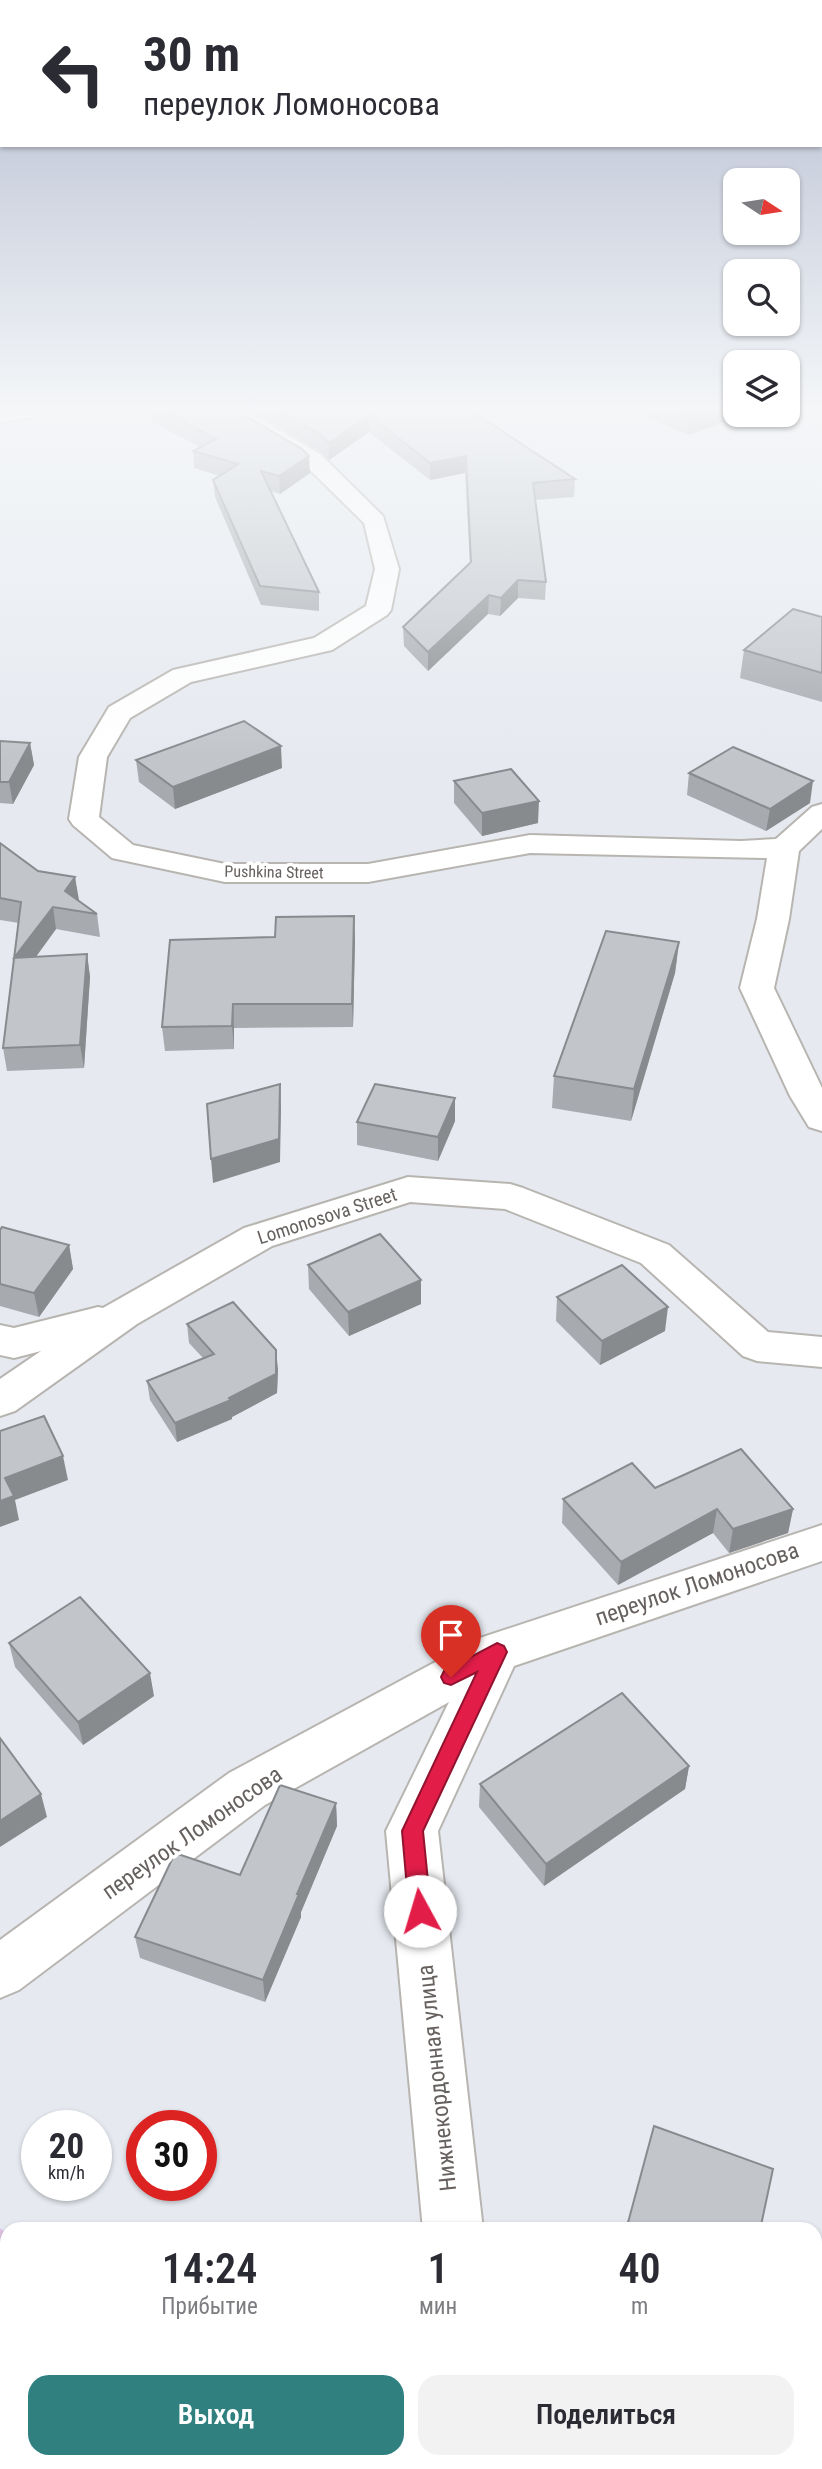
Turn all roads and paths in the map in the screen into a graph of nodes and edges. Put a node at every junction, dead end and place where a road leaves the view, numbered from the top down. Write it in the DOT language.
graph roads {
  1 [pos="377,527"];
  2 [pos="822,813"];
  3 [pos="784,848"];
  4 [pos="822,1119"];
  5 [pos="123,1314"];
  6 [pos="0,1340"];
  7 [pos="822,1352"];
  8 [pos="0,1400"];
  9 [pos="822,1543"];
  10 [pos="497,1652"];
  11 [pos="0,1972"];
  12 [pos="452,2222"];
  1 -- 3 [label="street, Pushkina Street"];
  2 -- 3 [label="street"];
  3 -- 4 [label="street"];
  5 -- 6 [label="street"];
  5 -- 7 [label="street, Lomonosova Street"];
  5 -- 8 [label="street, Lomonosova Street"];
  9 -- 10 [label="street, переулок Ломоносова"];
  10 -- 11 [label="street, переулок Ломоносова"];
  10 -- 12 [label="street, Нижнекордонная улица"];
}
